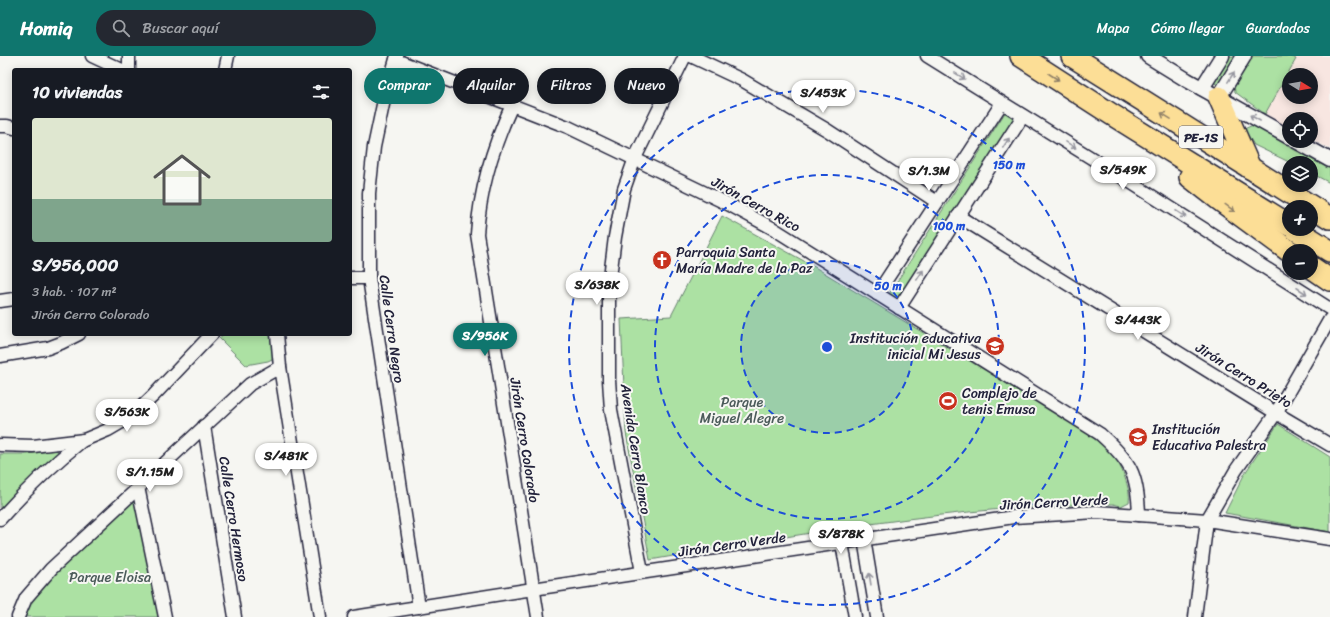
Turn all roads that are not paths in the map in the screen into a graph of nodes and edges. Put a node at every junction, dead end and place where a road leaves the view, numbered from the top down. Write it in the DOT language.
graph roads {
  1 [pos="92,56"];
  2 [pos="130,56"];
  3 [pos="228,56"];
  4 [pos="685,56"];
  5 [pos="691,56"];
  6 [pos="927,56"];
  7 [pos="1021,56"];
  8 [pos="1072,56"];
  9 [pos="1148,56"];
  10 [pos="1222,56"];
  11 [pos="1244,56"];
  12 [pos="397,58"];
  13 [pos="118,68"];
  14 [pos="129,68"];
  15 [pos="225,68"];
  16 [pos="1210,92"];
  17 [pos="1002,103"];
  18 [pos="512,105"];
  19 [pos="1111,114"];
  20 [pos="1023,116"];
  21 [pos="0,126"];
  22 [pos="12,127"];
  23 [pos="1282,133"];
  24 [pos="1309,148"];
  25 [pos="635,158"];
  26 [pos="1330,160"];
  27 [pos="1250,168"];
  28 [pos="1272,182"];
  29 [pos="937,202"];
  30 [pos="1330,203"];
  31 [pos="958,216"];
  32 [pos="1330,218"];
  33 [pos="1282,221"];
  34 [pos="1306,236"];
  35 [pos="1282,245"];
  36 [pos="1330,251"];
  37 [pos="1318,272"];
  38 [pos="352,278"];
  39 [pos="369,278"];
  40 [pos="1330,280"];
  41 [pos="876,294"];
  42 [pos="12,299"];
  43 [pos="0,301"];
  44 [pos="899,308"];
  45 [pos="1330,309"];
  46 [pos="1330,319"];
  47 [pos="75,336"];
  48 [pos="210,336"];
  49 [pos="277,336"];
  50 [pos="0,356"];
  51 [pos="280,367"];
  52 [pos="1276,413"];
  53 [pos="204,426"];
  54 [pos="84,440"];
  55 [pos="0,445"];
  56 [pos="1330,445"];
  57 [pos="138,488"];
  58 [pos="1139,515"];
  59 [pos="0,519"];
  60 [pos="1208,520"];
  61 [pos="864,539"];
  62 [pos="1330,539"];
  63 [pos="842,543"];
  64 [pos="642,572"];
  65 [pos="533,589"];
  66 [pos="419,607"];
  67 [pos="18,617"];
  68 [pos="165,617"];
  69 [pos="235,617"];
  70 [pos="320,617"];
  71 [pos="354,617"];
  72 [pos="538,617"];
  73 [pos="855,617"];
  74 [pos="877,617"];
  75 [pos="1195,617"];
  1 -- 13 [label="street"];
  2 -- 14 [label="street"];
  3 -- 15 [label="street"];
  4 -- 25 [label="street, Avenida Cerro Blanco"];
  5 -- 29 [label="street"];
  6 -- 17 [label="street, one-way"];
  7 -- 19 [label="highway, PE-1S, one-way"];
  27 -- 8 [label="highway, PE-1S, one-way"];
  9 -- 16 [label="street"];
  10 -- 16 [label="street"];
  16 -- 11 [label="street, one-way"];
  12 -- 18 [label="street, Jirón Cerro Rico"];
  12 -- 39 [label="street, Calle Cerro Negro"];
  23 -- 16 [label="street, one-way"];
  16 -- 27 [label="highway"];
  17 -- 20 [label="street"];
  17 -- 29 [label="street"];
  18 -- 25 [label="street, Jirón Cerro Rico"];
  18 -- 65 [label="street, Jirón Cerro Colorado"];
  19 -- 33 [label="highway, PE-1S"];
  19 -- 35 [label="highway, one-way"];
  31 -- 20 [label="street, one-way"];
  20 -- 45 [label="street, one-way"];
  21 -- 22 [label="street"];
  24 -- 26 [label="street"];
  25 -- 41 [label="street, Jirón Cerro Rico"];
  25 -- 64 [label="street, Avenida Cerro Blanco"];
  27 -- 28 [label="highway, PE-1S"];
  28 -- 30 [label="highway"];
  28 -- 32 [label="highway, PE-1S"];
  29 -- 41 [label="street"];
  44 -- 31 [label="street, one-way"];
  31 -- 52 [label="street, Jirón Cerro Prieto"];
  34 -- 36 [label="highway"];
  37 -- 40 [label="highway"];
  38 -- 39 [label="street"];
  39 -- 66 [label="street, Calle Cerro Negro"];
  41 -- 44 [label="street, Jirón Cerro Rico"];
  42 -- 43 [label="street"];
  44 -- 58 [label="street, Jirón Cerro Rico"];
  46 -- 52 [label="street"];
  47 -- 50 [label="street"];
  48 -- 54 [label="street"];
  49 -- 51 [label="street"];
  51 -- 53 [label="street"];
  51 -- 70 [label="street"];
  52 -- 56 [label="street, Jirón Cerro Prieto"];
  52 -- 60 [label="street"];
  53 -- 57 [label="street"];
  53 -- 69 [label="street, Calle Cerro Hermoso"];
  54 -- 55 [label="street"];
  54 -- 59 [label="street"];
  57 -- 67 [label="street"];
  57 -- 68 [label="street"];
  58 -- 60 [label="street, Jirón Cerro Verde"];
  58 -- 61 [label="street, Jirón Cerro Verde"];
  60 -- 62 [label="street, Jirón Cerro Verde"];
  60 -- 75 [label="street"];
  61 -- 63 [label="street, Jirón Cerro Verde"];
  74 -- 61 [label="street, one-way"];
  63 -- 64 [label="street, Jirón Cerro Verde"];
  63 -- 73 [label="street"];
  64 -- 65 [label="street, Jirón Cerro Verde"];
  65 -- 66 [label="street, Jirón Cerro Verde"];
  65 -- 72 [label="street, Jirón Cerro Colorado"];
  66 -- 71 [label="street, Jirón Cerro Verde"];
}
